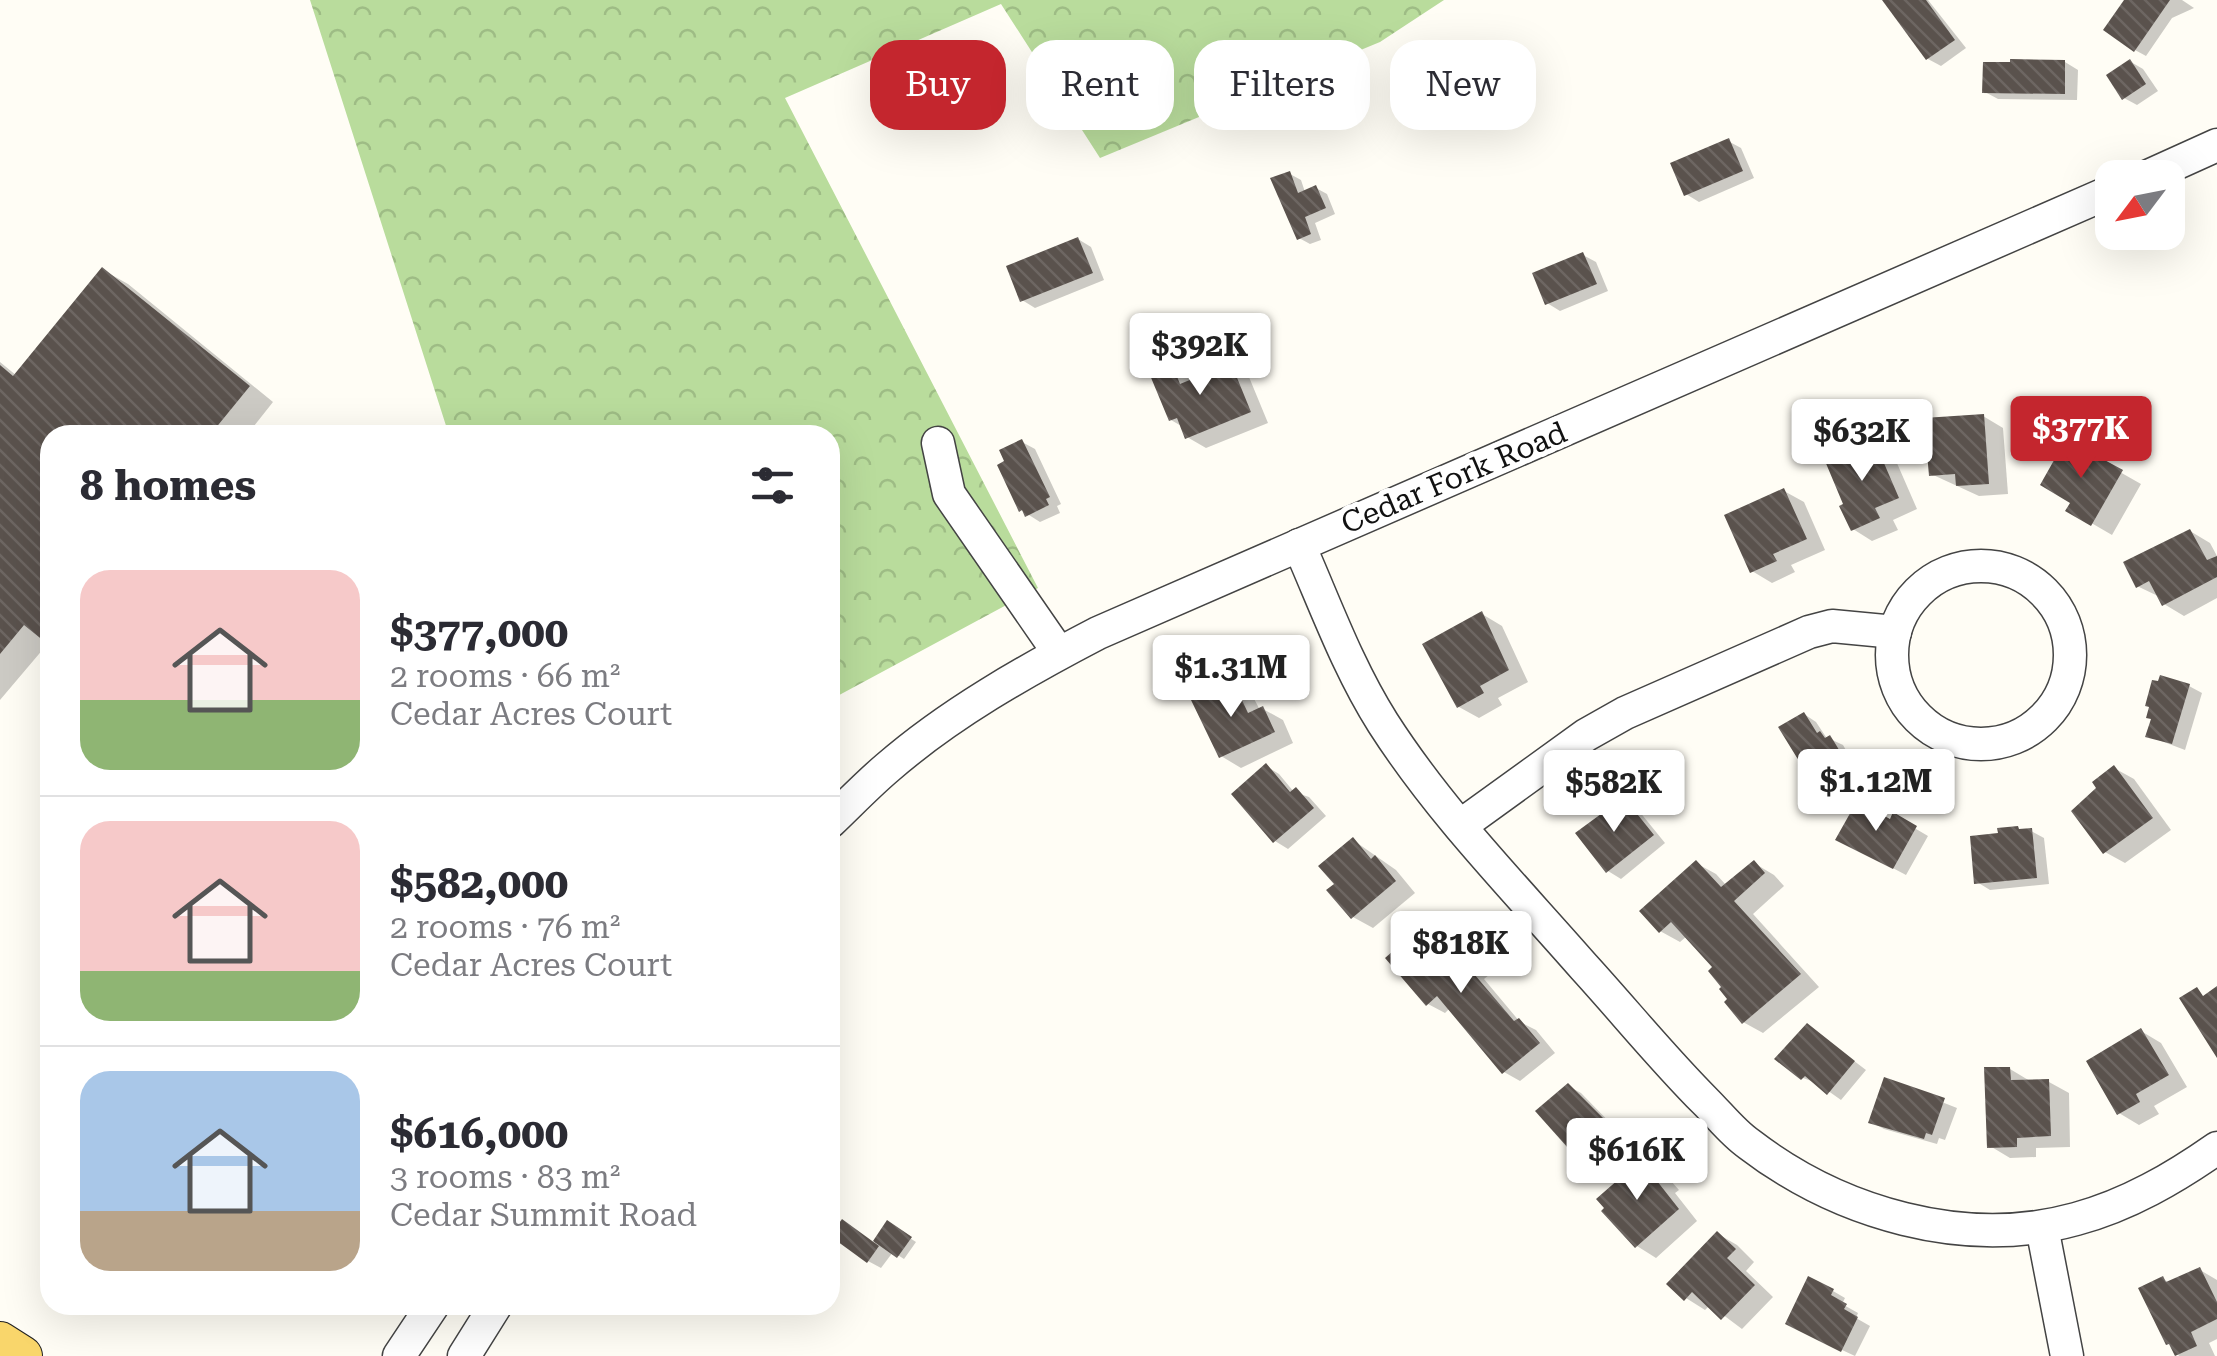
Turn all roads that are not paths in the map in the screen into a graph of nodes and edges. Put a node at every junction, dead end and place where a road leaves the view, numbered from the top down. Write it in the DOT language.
graph roads {
  1 [pos="2217,145"];
  2 [pos="2184,160"];
  3 [pos="2095,199"];
  4 [pos="938,443"];
  5 [pos="1299,545"];
  6 [pos="1894,632"];
  7 [pos="1059,653"];
  8 [pos="840,813"];
  9 [pos="1460,826"];
  10 [pos="2217,1148"];
  11 [pos="2042,1226"];
  12 [pos="427,1315"];
  13 [pos="490,1315"];
  14 [pos="0,1342"];
  15 [pos="22,1356"];
  16 [pos="400,1356"];
  17 [pos="464,1356"];
  18 [pos="2067,1356"];
  1 -- 2 [label="street"];
  3 -- 5 [label="street, Cedar Fork Road"];
  4 -- 7 [label="street"];
  5 -- 7 [label="street, Cedar Fork Road"];
  5 -- 9 [label="street"];
  6 -- 6 [label="street"];
  6 -- 9 [label="street"];
  7 -- 8 [label="street, Cedar Fork Road"];
  9 -- 11 [label="street"];
  10 -- 11 [label="street"];
  11 -- 18 [label="street"];
  12 -- 16 [label="street"];
  13 -- 17 [label="street"];
  14 -- 15 [label="main road"];
}
